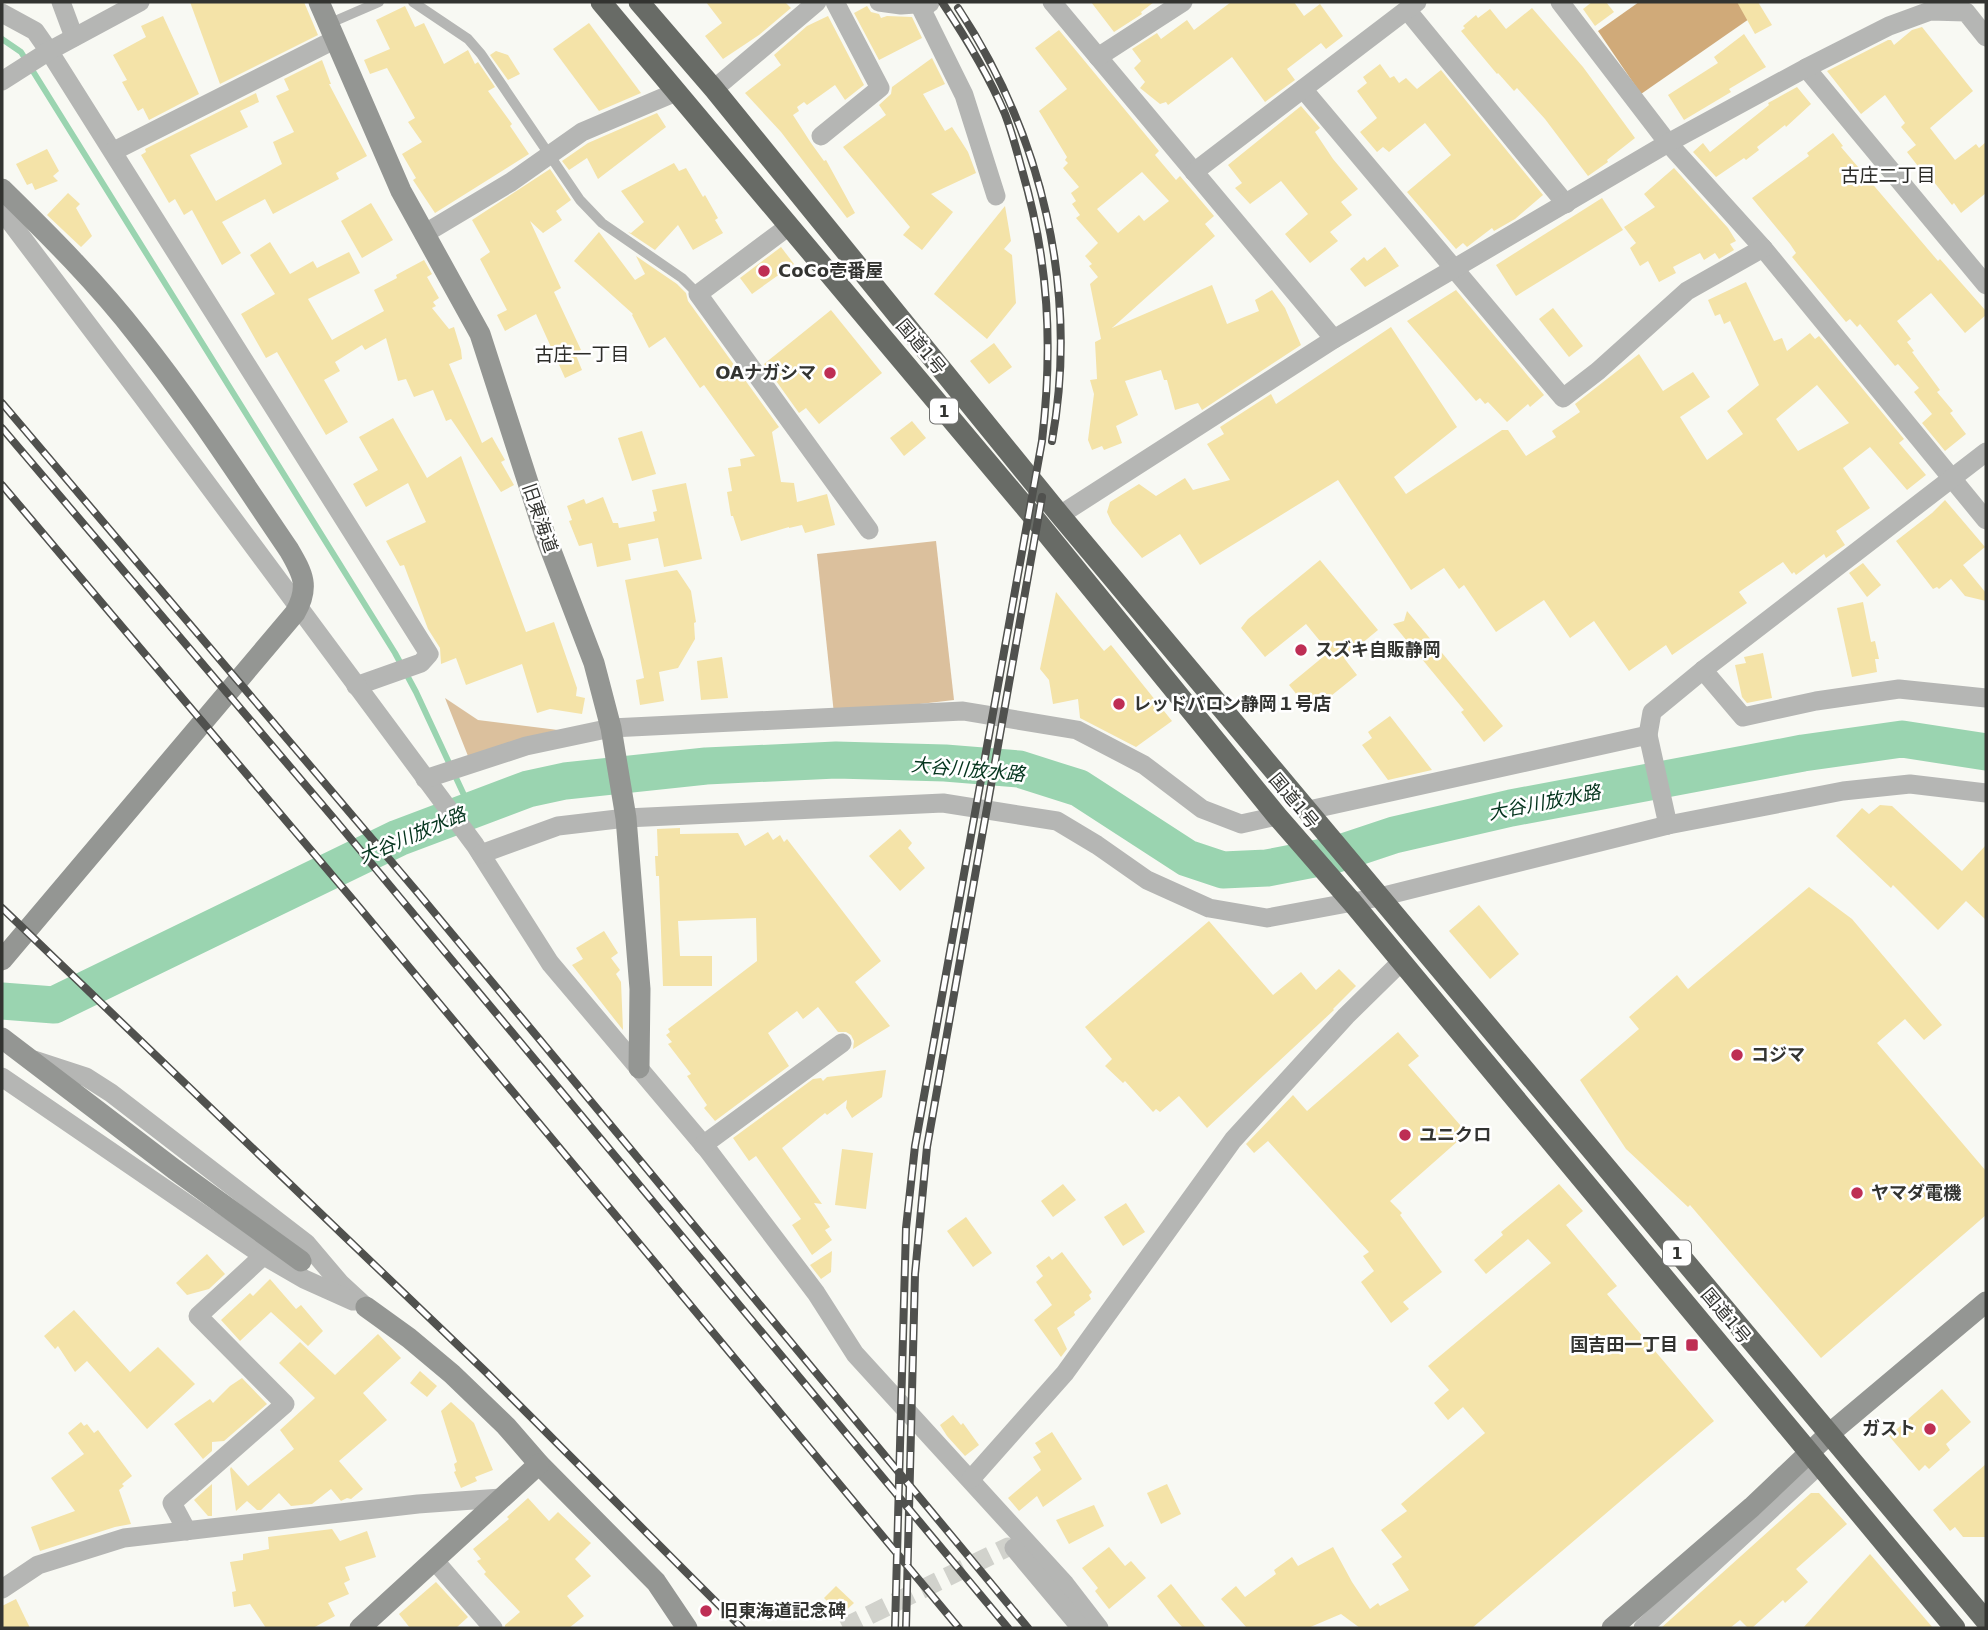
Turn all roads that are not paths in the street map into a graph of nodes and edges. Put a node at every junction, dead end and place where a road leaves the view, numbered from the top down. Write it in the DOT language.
graph roads {
  1 [pos="61,2"];
  2 [pos="319,2"];
  3 [pos="379,2"];
  4 [pos="413,2"];
  5 [pos="601,2"];
  6 [pos="639,2"];
  7 [pos="817,2"];
  8 [pos="835,2"];
  9 [pos="879,2"];
  10 [pos="1183,2"];
  11 [pos="1560,2"];
  12 [pos="136,3"];
  13 [pos="925,3"];
  14 [pos="1056,3"];
  15 [pos="1412,6"];
  16 [pos="2,13"];
  17 [pos="331,32"];
  18 [pos="74,37"];
  19 [pos="1986,37"];
  20 [pos="49,51"];
  21 [pos="1098,57"];
  22 [pos="1805,68"];
  23 [pos="2,81"];
  24 [pos="714,89"];
  25 [pos="1303,89"];
  26 [pos="676,92"];
  27 [pos="821,136"];
  28 [pos="1668,144"];
  29 [pos="114,151"];
  30 [pos="550,155"];
  31 [pos="1194,172"];
  32 [pos="996,196"];
  33 [pos="6,200"];
  34 [pos="1566,204"];
  35 [pos="789,226"];
  36 [pos="424,234"];
  37 [pos="1763,248"];
  38 [pos="1455,269"];
  39 [pos="1986,285"];
  40 [pos="698,294"];
  41 [pos="1334,339"];
  42 [pos="1986,452"];
  43 [pos="1952,478"];
  44 [pos="1060,515"];
  45 [pos="1986,520"];
  46 [pos="869,530"];
  47 [pos="1703,670"];
  48 [pos="356,686"];
  49 [pos="1986,698"];
  50 [pos="611,728"];
  51 [pos="1649,741"];
  52 [pos="428,782"];
  53 [pos="1986,793"];
  54 [pos="1311,814"];
  55 [pos="626,818"];
  56 [pos="1280,820"];
  57 [pos="1668,825"];
  58 [pos="478,849"];
  59 [pos="1375,890"];
  60 [pos="1346,896"];
  61 [pos="2,960"];
  62 [pos="1401,962"];
  63 [pos="2,1038"];
  64 [pos="842,1043"];
  65 [pos="2,1051"];
  66 [pos="55,1066"];
  67 [pos="639,1068"];
  68 [pos="2,1077"];
  69 [pos="35,1100"];
  70 [pos="703,1145"];
  71 [pos="263,1256"];
  72 [pos="301,1261"];
  73 [pos="1986,1302"];
  74 [pos="366,1307"];
  75 [pos="1829,1434"];
  76 [pos="1814,1458"];
  77 [pos="539,1464"];
  78 [pos="971,1479"];
  79 [pos="501,1498"];
  80 [pos="187,1531"];
  81 [pos="1014,1548"];
  82 [pos="435,1560"];
  83 [pos="2,1589"];
  84 [pos="1986,1621"];
  85 [pos="360,1628"];
  86 [pos="493,1628"];
  87 [pos="687,1628"];
  88 [pos="1081,1628"];
  89 [pos="1099,1628"];
  90 [pos="1612,1628"];
  91 [pos="1643,1628"];
  92 [pos="1955,1628"];
  1 -- 18 [label="street"];
  2 -- 17 [label="street, 旧東海道"];
  3 -- 17 [label="lane"];
  4 -- 30 [label="lane"];
  5 -- 26 [label="highway, 国道1号 / 1"];
  6 -- 24 [label="highway, 国道1号 / 1"];
  7 -- 24 [label="street"];
  8 -- 27 [label="street"];
  9 -- 13 [label="street"];
  10 -- 21 [label="street"];
  11 -- 28 [label="street"];
  12 -- 18 [label="street"];
  13 -- 32 [label="street"];
  14 -- 21 [label="street"];
  15 -- 25 [label="street"];
  15 -- 34 [label="street"];
  16 -- 20 [label="street"];
  17 -- 29 [label="street"];
  17 -- 36 [label="street, 旧東海道"];
  18 -- 20 [label="street"];
  19 -- 22 [label="street"];
  20 -- 23 [label="street"];
  20 -- 29 [label="street"];
  21 -- 31 [label="street"];
  22 -- 28 [label="street"];
  22 -- 39 [label="street"];
  24 -- 44 [label="highway, 国道1号 / 1"];
  25 -- 31 [label="street"];
  25 -- 38 [label="street"];
  26 -- 30 [label="street"];
  26 -- 35 [label="highway, 国道1号 / 1"];
  28 -- 34 [label="street"];
  28 -- 37 [label="street"];
  29 -- 48 [label="street"];
  30 -- 36 [label="street"];
  30 -- 40 [label="lane"];
  31 -- 41 [label="street"];
  33 -- 48 [label="street"];
  33 -- 61 [label="street"];
  34 -- 38 [label="street"];
  35 -- 40 [label="street"];
  35 -- 56 [label="highway, 国道1号 / 1"];
  36 -- 50 [label="street, 旧東海道"];
  37 -- 38 [label="street"];
  37 -- 43 [label="street"];
  38 -- 41 [label="street"];
  40 -- 46 [label="street"];
  41 -- 44 [label="street"];
  42 -- 43 [label="street"];
  43 -- 45 [label="street"];
  43 -- 47 [label="street"];
  44 -- 54 [label="highway, 国道1号 / 1"];
  47 -- 49 [label="street"];
  47 -- 51 [label="street"];
  48 -- 52 [label="street"];
  50 -- 52 [label="street"];
  50 -- 55 [label="street, 旧東海道"];
  50 -- 56 [label="street"];
  51 -- 54 [label="street"];
  51 -- 57 [label="street"];
  52 -- 58 [label="street"];
  53 -- 57 [label="street"];
  54 -- 59 [label="highway, 国道1号 / 1"];
  55 -- 58 [label="street"];
  55 -- 60 [label="street"];
  55 -- 67 [label="street, 旧東海道"];
  56 -- 60 [label="highway, 国道1号 / 1"];
  57 -- 59 [label="street"];
  58 -- 67 [label="street"];
  59 -- 60 [label="street"];
  59 -- 75 [label="highway, 国道1号 / 1"];
  60 -- 62 [label="highway, 国道1号 / 1"];
  62 -- 76 [label="highway, 国道1号 / 1"];
  62 -- 78 [label="street"];
  63 -- 72 [label="street"];
  64 -- 70 [label="street"];
  65 -- 66 [label="street"];
  66 -- 69 [label="street"];
  66 -- 74 [label="street"];
  67 -- 70 [label="street"];
  68 -- 69 [label="street"];
  69 -- 71 [label="street"];
  70 -- 78 [label="street"];
  71 -- 74 [label="street"];
  71 -- 80 [label="street"];
  72 -- 74 [label="street"];
  73 -- 75 [label="street"];
  74 -- 77 [label="street"];
  75 -- 76 [label="street"];
  75 -- 84 [label="highway, 国道1号 / 1"];
  76 -- 90 [label="street"];
  76 -- 91 [label="street"];
  76 -- 92 [label="highway, 国道1号 / 1"];
  77 -- 79 [label="street"];
  77 -- 87 [label="street"];
  78 -- 89 [label="street"];
  79 -- 80 [label="street"];
  79 -- 82 [label="street"];
  80 -- 83 [label="street"];
  81 -- 88 [label="street"];
  82 -- 85 [label="street"];
  82 -- 86 [label="street"];
}
